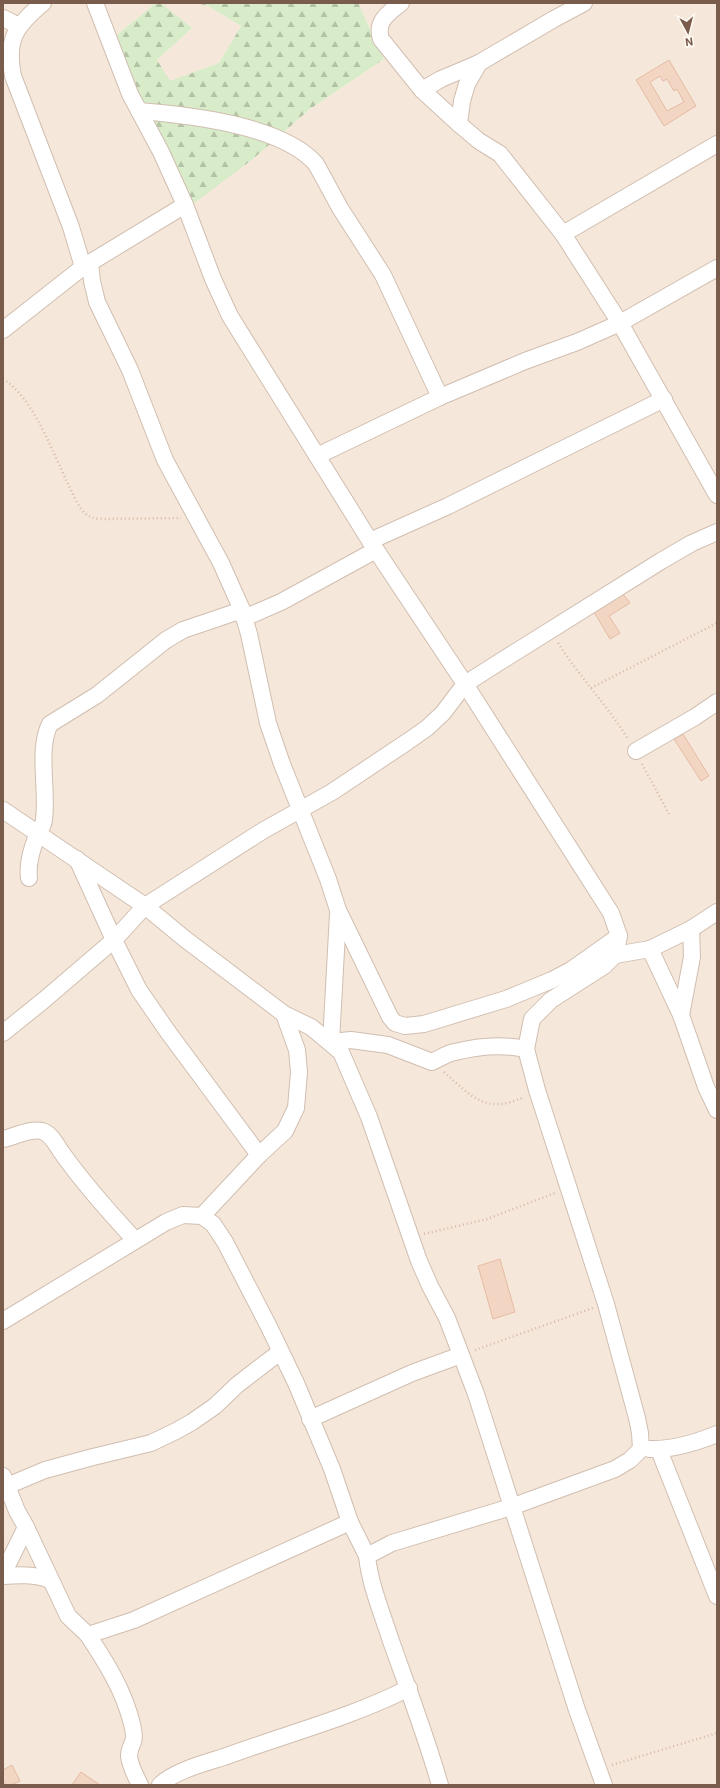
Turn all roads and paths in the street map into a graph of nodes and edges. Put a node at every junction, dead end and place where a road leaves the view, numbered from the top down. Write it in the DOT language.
graph roads {
  1 [pos="42,3"];
  2 [pos="95,3"];
  3 [pos="401,3"];
  4 [pos="581,4"];
  5 [pos="3,18"];
  6 [pos="19,26"];
  7 [pos="479,63"];
  8 [pos="8,77"];
  9 [pos="422,90"];
  10 [pos="139,111"];
  11 [pos="459,124"];
  12 [pos="717,144"];
  13 [pos="185,205"];
  14 [pos="563,234"];
  15 [pos="86,265"];
  16 [pos="717,268"];
  17 [pos="620,323"];
  18 [pos="3,330"];
  19 [pos="3,379"];
  20 [pos="440,397"];
  21 [pos="664,400"];
  22 [pos="317,456"];
  23 [pos="717,495"];
  24 [pos="197,517"];
  25 [pos="717,532"];
  26 [pos="373,546"];
  27 [pos="243,614"];
  28 [pos="717,623"];
  29 [pos="551,630"];
  30 [pos="465,684"];
  31 [pos="591,688"];
  32 [pos="717,702"];
  33 [pos="636,750"];
  34 [pos="3,810"];
  35 [pos="300,810"];
  36 [pos="669,814"];
  37 [pos="38,834"];
  38 [pos="77,859"];
  39 [pos="29,878"];
  40 [pos="145,906"];
  41 [pos="338,910"];
  42 [pos="717,912"];
  43 [pos="691,929"];
  44 [pos="619,936"];
  45 [pos="114,940"];
  46 [pos="650,949"];
  47 [pos="615,955"];
  48 [pos="284,1014"];
  49 [pos="681,1015"];
  50 [pos="3,1032"];
  51 [pos="331,1042"];
  52 [pos="526,1049"];
  53 [pos="432,1062"];
  54 [pos="537,1090"];
  55 [pos="717,1110"];
  56 [pos="3,1139"];
  57 [pos="259,1155"];
  58 [pos="568,1188"];
  59 [pos="202,1216"];
  60 [pos="412,1237"];
  61 [pos="135,1240"];
  62 [pos="606,1304"];
  63 [pos="3,1321"];
  64 [pos="280,1352"];
  65 [pos="461,1355"];
  66 [pos="310,1419"];
  67 [pos="717,1434"];
  68 [pos="641,1449"];
  69 [pos="659,1450"];
  70 [pos="5,1481"];
  71 [pos="511,1507"];
  72 [pos="350,1522"];
  73 [pos="26,1528"];
  74 [pos="367,1556"];
  75 [pos="3,1575"];
  76 [pos="50,1580"];
  77 [pos="717,1596"];
  78 [pos="88,1635"];
  79 [pos="409,1688"];
  80 [pos="717,1733"];
  81 [pos="598,1768"];
  82 [pos="140,1785"];
  83 [pos="160,1785"];
  84 [pos="440,1785"];
  85 [pos="604,1785"];
  1 -- 6 [label="street"];
  2 -- 10 [label="street"];
  3 -- 9 [label="street"];
  4 -- 7 [label="street"];
  5 -- 6 [label="street"];
  6 -- 8 [label="street"];
  7 -- 9 [label="street"];
  7 -- 11 [label="street"];
  8 -- 15 [label="street"];
  9 -- 11 [label="street"];
  10 -- 13 [label="street"];
  10 -- 20 [label="street"];
  11 -- 14 [label="street"];
  12 -- 14 [label="street"];
  13 -- 15 [label="street"];
  13 -- 22 [label="street"];
  14 -- 17 [label="street"];
  15 -- 18 [label="street"];
  15 -- 24 [label="street"];
  16 -- 17 [label="street"];
  17 -- 20 [label="street"];
  17 -- 21 [label="street"];
  19 -- 24 [label="path"];
  20 -- 22 [label="street"];
  21 -- 23 [label="street"];
  21 -- 26 [label="street"];
  22 -- 26 [label="street"];
  24 -- 27 [label="street"];
  25 -- 29 [label="street"];
  26 -- 27 [label="street"];
  26 -- 30 [label="street"];
  27 -- 35 [label="street"];
  27 -- 37 [label="street"];
  28 -- 31 [label="path"];
  29 -- 30 [label="street"];
  29 -- 31 [label="path"];
  30 -- 35 [label="street"];
  30 -- 44 [label="street"];
  31 -- 33 [label="path"];
  32 -- 33 [label="street"];
  33 -- 36 [label="path"];
  34 -- 37 [label="street"];
  35 -- 40 [label="street"];
  35 -- 41 [label="street"];
  37 -- 38 [label="street"];
  37 -- 39 [label="street"];
  38 -- 40 [label="street"];
  38 -- 45 [label="street"];
  40 -- 45 [label="street"];
  40 -- 48 [label="street"];
  41 -- 44 [label="street"];
  41 -- 51 [label="street"];
  42 -- 43 [label="street"];
  43 -- 46 [label="street"];
  43 -- 49 [label="street"];
  44 -- 47 [label="street"];
  45 -- 50 [label="street"];
  45 -- 57 [label="street"];
  46 -- 47 [label="street"];
  46 -- 49 [label="street"];
  47 -- 52 [label="street"];
  48 -- 51 [label="street"];
  48 -- 57 [label="street"];
  49 -- 55 [label="street"];
  51 -- 53 [label="street"];
  51 -- 60 [label="street"];
  52 -- 53 [label="street"];
  52 -- 54 [label="street"];
  53 -- 54 [label="path"];
  54 -- 58 [label="street"];
  56 -- 61 [label="street"];
  57 -- 59 [label="street"];
  58 -- 60 [label="path"];
  58 -- 62 [label="street"];
  59 -- 61 [label="street"];
  59 -- 64 [label="street"];
  60 -- 65 [label="street"];
  61 -- 63 [label="street"];
  62 -- 65 [label="path"];
  62 -- 68 [label="street"];
  64 -- 66 [label="street"];
  64 -- 70 [label="street"];
  65 -- 66 [label="street"];
  65 -- 71 [label="street"];
  66 -- 72 [label="street"];
  67 -- 69 [label="street"];
  68 -- 69 [label="street"];
  68 -- 71 [label="street"];
  69 -- 77 [label="street"];
  70 -- 73 [label="street"];
  71 -- 74 [label="street"];
  71 -- 81 [label="street"];
  72 -- 74 [label="street"];
  72 -- 78 [label="street"];
  73 -- 75 [label="street"];
  73 -- 76 [label="street"];
  74 -- 79 [label="street"];
  75 -- 76 [label="street"];
  76 -- 78 [label="street"];
  78 -- 82 [label="street"];
  79 -- 83 [label="street"];
  79 -- 84 [label="street"];
  80 -- 81 [label="path"];
  81 -- 85 [label="street"];
}
